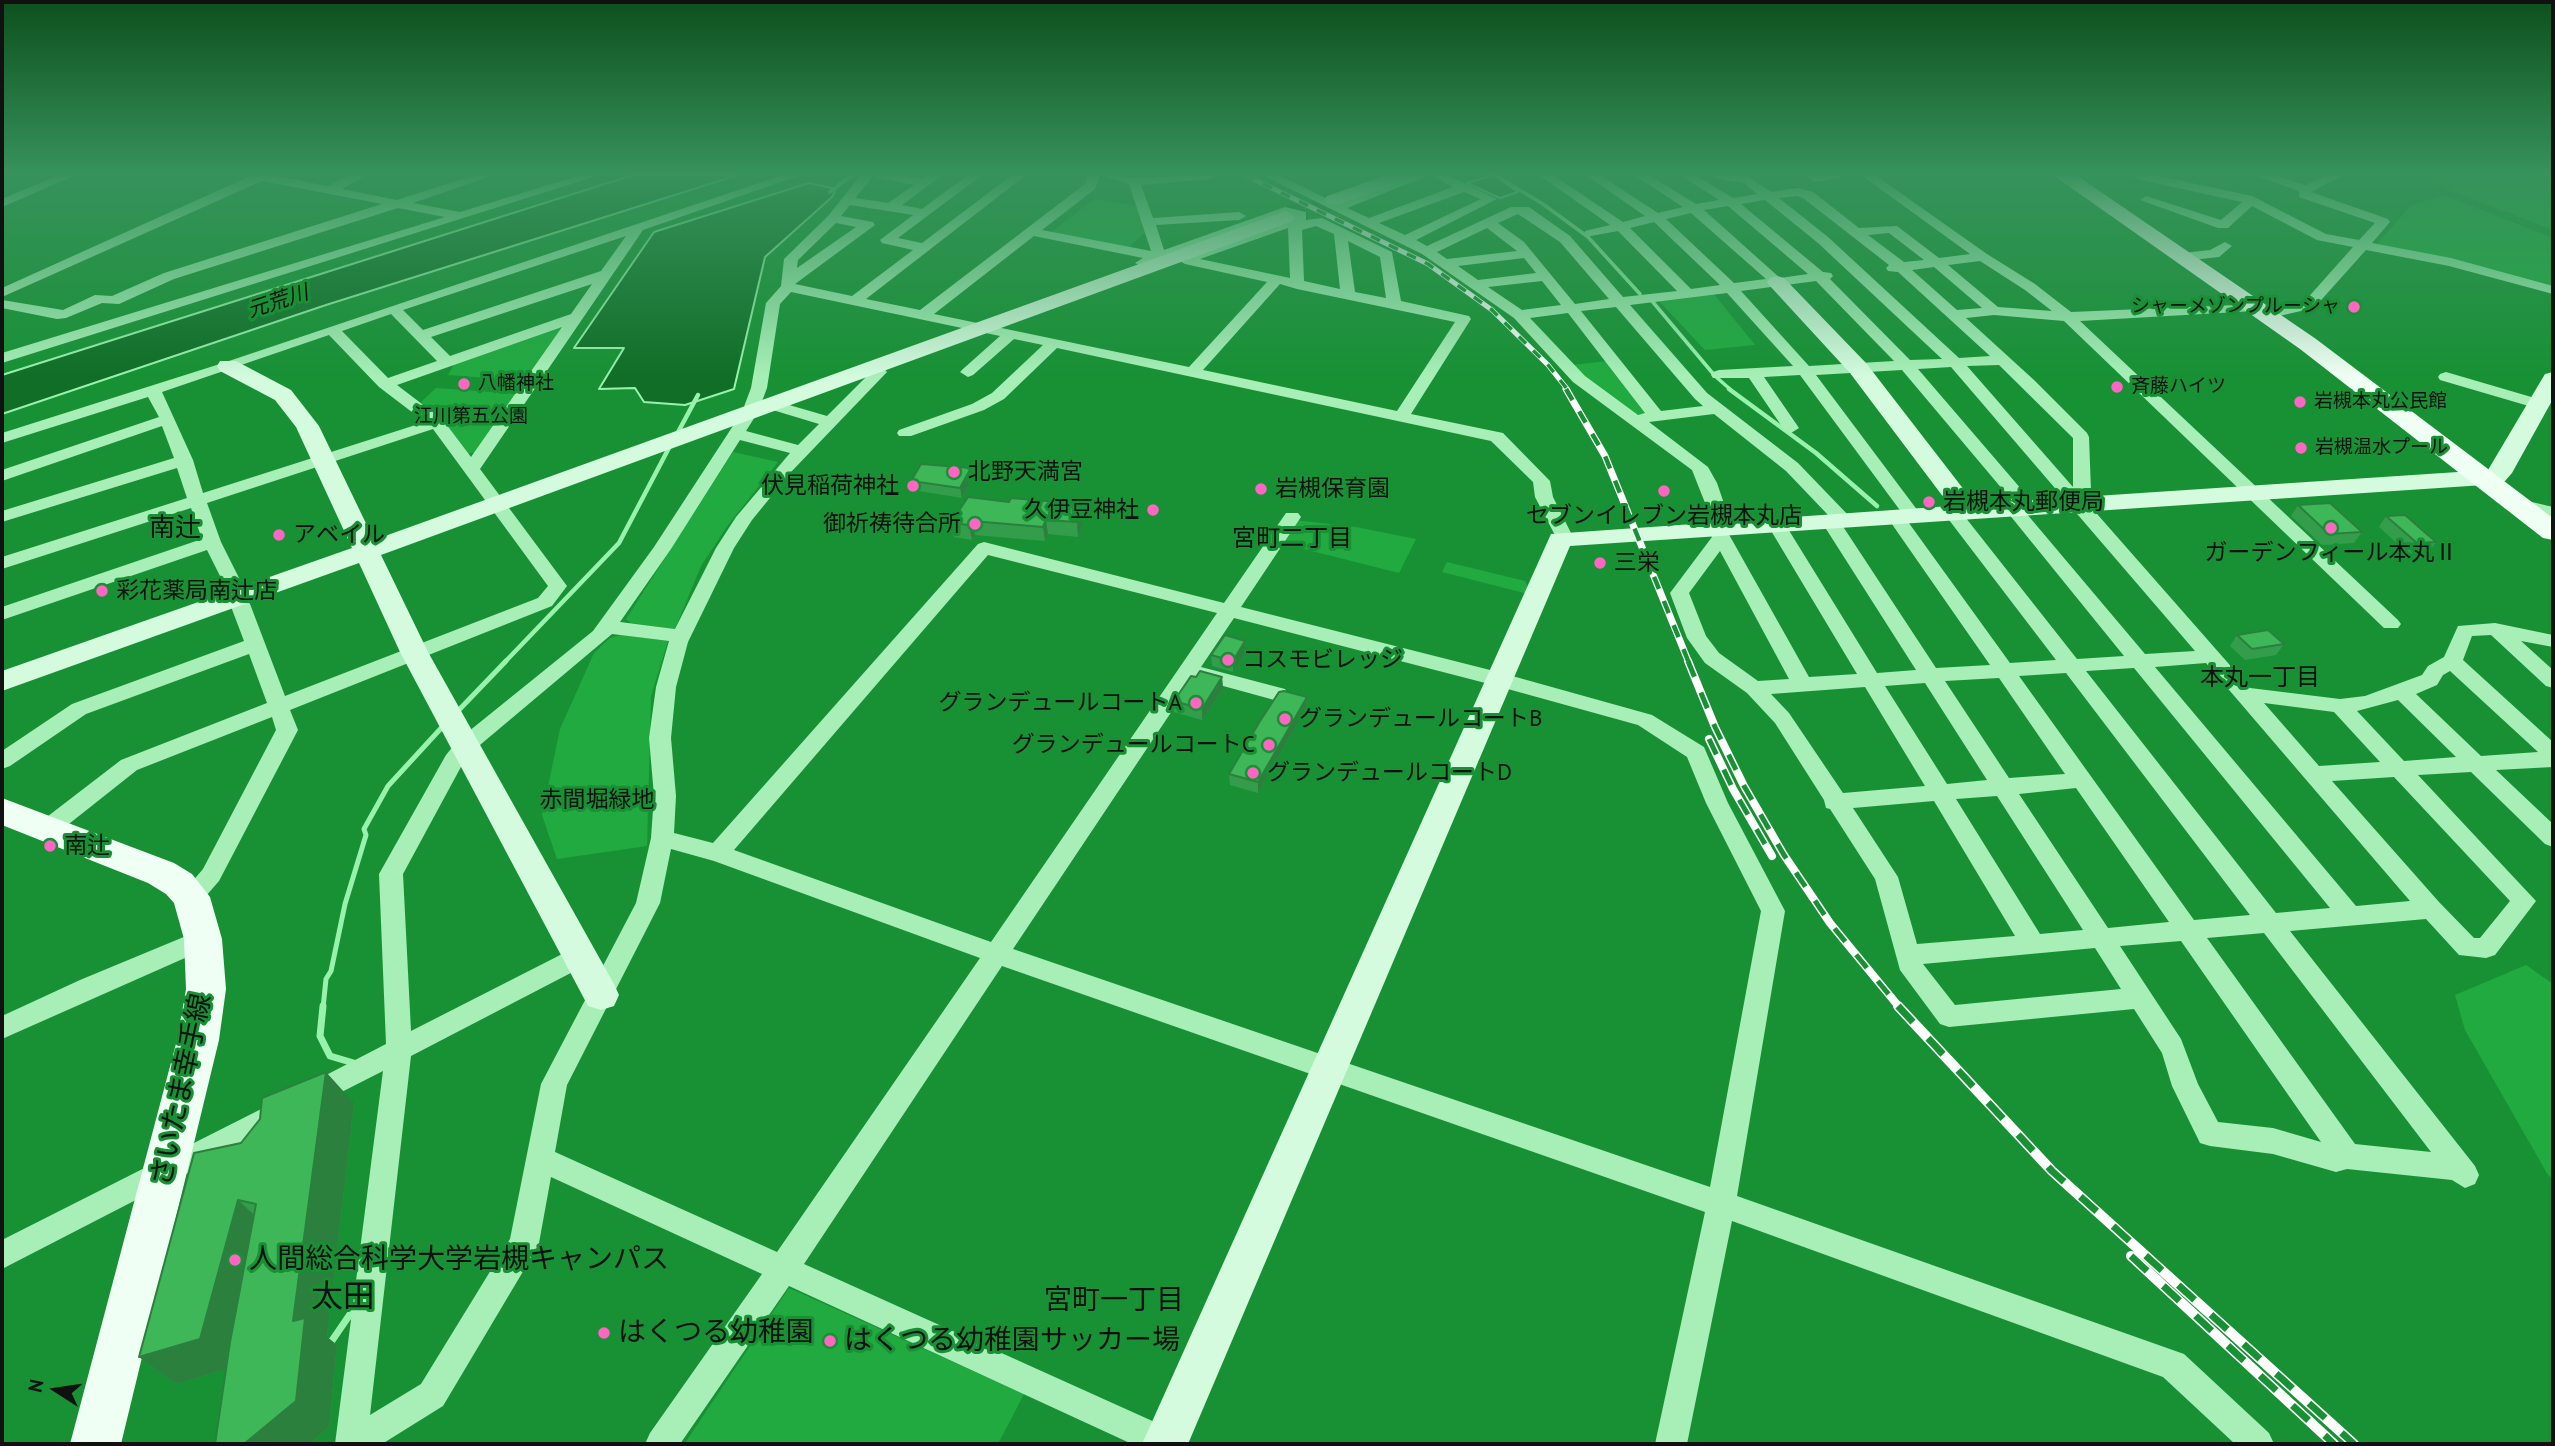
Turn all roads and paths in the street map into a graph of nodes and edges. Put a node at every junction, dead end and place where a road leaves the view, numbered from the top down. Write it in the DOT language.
graph roads {
  1 [pos="113,242"];
  2 [pos="276,242"];
  3 [pos="376,242"];
  4 [pos="597,242"];
  5 [pos="629,242"];
  6 [pos="808,242"];
  7 [pos="844,242"];
  8 [pos="898,242"];
  9 [pos="931,242"];
  10 [pos="1014,242"];
  11 [pos="1087,242"];
  12 [pos="1155,242"];
  13 [pos="1199,242"];
  14 [pos="1215,242"];
  15 [pos="1234,242"];
  16 [pos="1295,242"];
  17 [pos="1341,242"];
  18 [pos="1361,242"];
  19 [pos="1411,242"];
  20 [pos="1445,242"];
  21 [pos="1513,242"];
  22 [pos="1568,242"];
  23 [pos="1638,242"];
  24 [pos="1683,242"];
  25 [pos="1733,242"];
  26 [pos="1780,242"];
  27 [pos="1824,242"];
  28 [pos="1869,242"];
  29 [pos="1910,242"];
  30 [pos="1962,242"];
  31 [pos="2162,242"];
  32 [pos="2355,242"];
  33 [pos="2364,244"];
  34 [pos="2225,246"];
  35 [pos="924,248"];
  36 [pos="1427,251"];
  37 [pos="1527,254"];
  38 [pos="1160,257"];
  39 [pos="1982,257"];
  40 [pos="2183,257"];
  41 [pos="1185,260"];
  42 [pos="1447,263"];
  43 [pos="1937,263"];
  44 [pos="1901,267"];
  45 [pos="1860,272"];
  46 [pos="607,274"];
  47 [pos="1546,276"];
  48 [pos="1820,276"];
  49 [pos="1275,281"];
  50 [pos="1777,282"];
  51 [pos="788,283"];
  52 [pos="1477,284"];
  53 [pos="1297,285"];
  54 [pos="1730,287"];
  55 [pos="2553,290"];
  56 [pos="2,293"];
  57 [pos="1687,293"];
  58 [pos="1348,295"];
  59 [pos="856,300"];
  60 [pos="1619,302"];
  61 [pos="2,304"];
  62 [pos="1049,304"];
  63 [pos="1394,304"];
  64 [pos="1570,307"];
  65 [pos="394,309"];
  66 [pos="2261,311"];
  67 [pos="1994,312"];
  68 [pos="923,314"];
  69 [pos="1019,314"];
  70 [pos="1519,315"];
  71 [pos="1954,315"];
  72 [pos="576,317"];
  73 [pos="2067,317"];
  74 [pos="977,327"];
  75 [pos="332,329"];
  76 [pos="423,335"];
  77 [pos="1010,335"];
  78 [pos="1053,344"];
  79 [pos="2,358"];
  80 [pos="2003,360"];
  81 [pos="448,363"];
  82 [pos="1956,363"];
  83 [pos="1906,365"];
  84 [pos="228,366"];
  85 [pos="875,367"];
  86 [pos="1858,368"];
  87 [pos="1805,371"];
  88 [pos="968,372"];
  89 [pos="1192,373"];
  90 [pos="1753,373"];
  91 [pos="1718,375"];
  92 [pos="2446,377"];
  93 [pos="2553,382"];
  94 [pos="386,384"];
  95 [pos="152,389"];
  96 [pos="761,408"];
  97 [pos="2543,408"];
  98 [pos="1715,409"];
  99 [pos="1657,416"];
  100 [pos="1401,417"];
  101 [pos="168,419"];
  102 [pos="1633,420"];
  103 [pos="832,422"];
  104 [pos="437,423"];
  105 [pos="1791,428"];
  106 [pos="736,433"];
  107 [pos="905,433"];
  108 [pos="2,438"];
  109 [pos="802,451"];
  110 [pos="185,460"];
  111 [pos="322,461"];
  112 [pos="472,468"];
  113 [pos="2,476"];
  114 [pos="2484,478"];
  115 [pos="2254,493"];
  116 [pos="198,498"];
  117 [pos="2075,501"];
  118 [pos="2515,503"];
  119 [pos="498,505"];
  120 [pos="2021,508"];
  121 [pos="1960,511"];
  122 [pos="2553,512"];
  123 [pos="1292,516"];
  124 [pos="1904,516"];
  125 [pos="2,517"];
  126 [pos="1836,520"];
  127 [pos="1776,524"];
  128 [pos="1720,530"];
  129 [pos="2553,532"];
  130 [pos="1564,537"];
  131 [pos="212,542"];
  132 [pos="367,550"];
  133 [pos="2,563"];
  134 [pos="1226,611"];
  135 [pos="2,614"];
  136 [pos="2392,624"];
  137 [pos="607,627"];
  138 [pos="2495,629"];
  139 [pos="681,636"];
  140 [pos="2553,641"];
  141 [pos="256,644"];
  142 [pos="414,652"];
  143 [pos="2212,656"];
  144 [pos="2140,661"];
  145 [pos="2452,661"];
  146 [pos="2074,667"];
  147 [pos="1187,669"];
  148 [pos="2005,672"];
  149 [pos="1930,677"];
  150 [pos="1498,679"];
  151 [pos="1873,680"];
  152 [pos="2,681"];
  153 [pos="2553,681"];
  154 [pos="1803,685"];
  155 [pos="1754,688"];
  156 [pos="2402,692"];
  157 [pos="1278,694"];
  158 [pos="2245,694"];
  159 [pos="2340,706"];
  160 [pos="276,707"];
  161 [pos="466,745"];
  162 [pos="2551,760"];
  163 [pos="2,761"];
  164 [pos="2477,764"];
  165 [pos="2400,769"];
  166 [pos="2314,774"];
  167 [pos="2082,780"];
  168 [pos="2004,788"];
  169 [pos="1941,793"];
  170 [pos="1834,802"];
  171 [pos="2,811"];
  172 [pos="47,829"];
  173 [pos="662,838"];
  174 [pos="2553,838"];
  175 [pos="718,853"];
  176 [pos="191,897"];
  177 [pos="2431,909"];
  178 [pos="2350,916"];
  179 [pos="2272,923"];
  180 [pos="2189,930"];
  181 [pos="2103,938"];
  182 [pos="203,939"];
  183 [pos="2033,944"];
  184 [pos="997,954"];
  185 [pos="1909,955"];
  186 [pos="581,956"];
  187 [pos="601,995"];
  188 [pos="2141,998"];
  189 [pos="2,1028"];
  190 [pos="399,1051"];
  191 [pos="1328,1069"];
  192 [pos="2347,1156"];
  193 [pos="541,1159"];
  194 [pos="166,1169"];
  195 [pos="1721,1204"];
  196 [pos="2,1255"];
  197 [pos="783,1269"];
  198 [pos="96,1444"];
  199 [pos="352,1444"];
  200 [pos="661,1444"];
  201 [pos="1166,1444"];
  202 [pos="1671,1444"];
  203 [pos="2258,1444"];
  1 -- 56 [label="street"];
  2 -- 61 [label="street"];
  3 -- 79 [label="street"];
  4 -- 65 [label="street"];
  5 -- 46 [label="street"];
  6 -- 51 [label="street"];
  7 -- 51 [label="street"];
  8 -- 35 [label="street"];
  9 -- 35 [label="street"];
  10 -- 68 [label="street"];
  11 -- 38 [label="street"];
  12 -- 38 [label="street"];
  13 -- 38 [label="street"];
  14 -- 62 [label="street"];
  15 -- 41 [label="street"];
  16 -- 53 [label="street"];
  17 -- 58 [label="street"];
  18 -- 63 [label="street"];
  19 -- 36 [label="street"];
  20 -- 36 [label="street"];
  21 -- 37 [label="street"];
  22 -- 60 [label="street"];
  23 -- 57 [label="street"];
  24 -- 54 [label="street"];
  25 -- 50 [label="street"];
  26 -- 48 [label="street"];
  27 -- 45 [label="street"];
  28 -- 44 [label="street"];
  29 -- 43 [label="street"];
  30 -- 39 [label="street"];
  31 -- 40 [label="main road"];
  32 -- 33 [label="street"];
  33 -- 55 [label="street"];
  33 -- 66 [label="street"];
  34 -- 40 [label="street"];
  35 -- 59 [label="street"];
  36 -- 42 [label="street"];
  37 -- 42 [label="street"];
  37 -- 47 [label="street"];
  38 -- 69 [label="street"];
  39 -- 43 [label="street"];
  39 -- 73 [label="street"];
  40 -- 66 [label="main road"];
  41 -- 49 [label="street"];
  41 -- 62 [label="street"];
  42 -- 52 [label="street"];
  43 -- 44 [label="street"];
  43 -- 67 [label="street"];
  44 -- 45 [label="street"];
  44 -- 71 [label="street"];
  45 -- 48 [label="street"];
  45 -- 82 [label="street"];
  46 -- 72 [label="street"];
  46 -- 76 [label="street"];
  47 -- 52 [label="street"];
  47 -- 64 [label="street"];
  48 -- 50 [label="street"];
  48 -- 83 [label="street"];
  49 -- 53 [label="street"];
  49 -- 89 [label="street"];
  50 -- 54 [label="street"];
  50 -- 86 [label="street"];
  51 -- 59 [label="street"];
  51 -- 96 [label="street"];
  52 -- 70 [label="street"];
  53 -- 58 [label="street"];
  54 -- 57 [label="street"];
  54 -- 87 [label="street"];
  57 -- 60 [label="street"];
  58 -- 63 [label="street"];
  59 -- 68 [label="street"];
  60 -- 64 [label="street"];
  60 -- 98 [label="street"];
  62 -- 69 [label="street"];
  63 -- 100 [label="street"];
  64 -- 70 [label="street"];
  64 -- 99 [label="street"];
  65 -- 75 [label="street"];
  65 -- 76 [label="street"];
  66 -- 73 [label="street"];
  66 -- 114 [label="main road"];
  67 -- 71 [label="street"];
  67 -- 73 [label="street"];
  68 -- 74 [label="street"];
  69 -- 74 [label="street"];
  70 -- 102 [label="street"];
  71 -- 80 [label="street"];
  72 -- 81 [label="street"];
  72 -- 112 [label="street"];
  73 -- 115 [label="street"];
  74 -- 77 [label="street"];
  74 -- 85 [label="street"];
  75 -- 84 [label="street"];
  75 -- 94 [label="street"];
  76 -- 81 [label="street"];
  77 -- 78 [label="street"];
  77 -- 88 [label="street"];
  78 -- 89 [label="street"];
  78 -- 107 [label="street"];
  80 -- 82 [label="street"];
  80 -- 117 [label="street"];
  81 -- 94 [label="street"];
  82 -- 83 [label="street"];
  82 -- 117 [label="street"];
  83 -- 86 [label="street"];
  83 -- 120 [label="street"];
  84 -- 95 [label="street"];
  84 -- 111 [label="street"];
  85 -- 96 [label="street"];
  85 -- 103 [label="street"];
  86 -- 87 [label="street"];
  86 -- 121 [label="street"];
  87 -- 90 [label="street"];
  87 -- 124 [label="street"];
  89 -- 100 [label="street"];
  90 -- 91 [label="street"];
  90 -- 105 [label="street"];
  92 -- 97 [label="street"];
  93 -- 97 [label="street"];
  94 -- 104 [label="street"];
  95 -- 101 [label="street"];
  95 -- 108 [label="street"];
  96 -- 103 [label="street"];
  96 -- 106 [label="street"];
  96 -- 119 [label="street"];
  97 -- 114 [label="street"];
  98 -- 99 [label="street"];
  98 -- 126 [label="street"];
  99 -- 102 [label="street"];
  100 -- 130 [label="street"];
  101 -- 110 [label="street"];
  101 -- 113 [label="street"];
  102 -- 128 [label="street"];
  103 -- 109 [label="street"];
  104 -- 111 [label="street"];
  104 -- 112 [label="street"];
  106 -- 109 [label="street"];
  106 -- 137 [label="street"];
  109 -- 139 [label="street"];
  110 -- 116 [label="street"];
  110 -- 125 [label="street"];
  111 -- 116 [label="street"];
  111 -- 132 [label="street"];
  112 -- 119 [label="street"];
  114 -- 115 [label="street"];
  114 -- 118 [label="main road"];
  115 -- 117 [label="street"];
  115 -- 136 [label="street"];
  116 -- 131 [label="street"];
  116 -- 133 [label="street"];
  117 -- 120 [label="street"];
  117 -- 143 [label="street"];
  118 -- 122 [label="street"];
  118 -- 129 [label="main road"];
  119 -- 132 [label="street"];
  119 -- 142 [label="street"];
  120 -- 121 [label="street"];
  120 -- 144 [label="street"];
  121 -- 124 [label="street"];
  121 -- 146 [label="street"];
  123 -- 134 [label="street"];
  124 -- 126 [label="street"];
  124 -- 148 [label="street"];
  126 -- 127 [label="street"];
  126 -- 149 [label="street"];
  127 -- 128 [label="street"];
  127 -- 151 [label="street"];
  128 -- 130 [label="street"];
  128 -- 154 [label="street"];
  128 -- 155 [label="street"];
  130 -- 150 [label="street"];
  131 -- 135 [label="street"];
  131 -- 141 [label="street"];
  132 -- 142 [label="street"];
  132 -- 152 [label="street"];
  134 -- 147 [label="street"];
  134 -- 150 [label="street"];
  134 -- 175 [label="street"];
  137 -- 139 [label="street"];
  137 -- 161 [label="street"];
  138 -- 140 [label="street"];
  138 -- 145 [label="street"];
  138 -- 153 [label="street"];
  139 -- 173 [label="street"];
  141 -- 160 [label="street"];
  141 -- 163 [label="street"];
  142 -- 160 [label="street"];
  142 -- 161 [label="street"];
  143 -- 144 [label="street"];
  143 -- 158 [label="street"];
  144 -- 146 [label="street"];
  144 -- 178 [label="street"];
  145 -- 156 [label="street"];
  145 -- 162 [label="street"];
  146 -- 148 [label="street"];
  146 -- 179 [label="street"];
  147 -- 157 [label="street"];
  147 -- 184 [label="street"];
  148 -- 149 [label="street"];
  148 -- 167 [label="street"];
  149 -- 151 [label="street"];
  149 -- 168 [label="street"];
  150 -- 191 [label="street"];
  150 -- 195 [label="street"];
  151 -- 154 [label="street"];
  151 -- 169 [label="street"];
  154 -- 155 [label="street"];
  155 -- 170 [label="street"];
  156 -- 159 [label="street"];
  156 -- 164 [label="street"];
  158 -- 159 [label="street"];
  158 -- 166 [label="street"];
  159 -- 165 [label="street"];
  160 -- 172 [label="street"];
  160 -- 176 [label="street"];
  161 -- 186 [label="street"];
  161 -- 190 [label="street"];
  162 -- 164 [label="street"];
  164 -- 165 [label="street"];
  164 -- 174 [label="street"];
  165 -- 166 [label="street"];
  165 -- 177 [label="street"];
  166 -- 177 [label="street"];
  167 -- 168 [label="street"];
  167 -- 180 [label="street"];
  168 -- 169 [label="street"];
  168 -- 181 [label="street"];
  169 -- 170 [label="street"];
  169 -- 183 [label="street"];
  170 -- 185 [label="street"];
  171 -- 172 [label="main road"];
  172 -- 176 [label="main road"];
  173 -- 175 [label="street"];
  173 -- 187 [label="street"];
  175 -- 184 [label="street"];
  176 -- 182 [label="main road, さいたま幸手線"];
  177 -- 178 [label="street"];
  178 -- 179 [label="street"];
  179 -- 180 [label="street"];
  179 -- 192 [label="street"];
  180 -- 181 [label="street"];
  180 -- 192 [label="street"];
  181 -- 183 [label="street"];
  181 -- 188 [label="street"];
  182 -- 189 [label="street"];
  182 -- 194 [label="main road, さいたま幸手線"];
  183 -- 185 [label="street"];
  184 -- 191 [label="street"];
  184 -- 197 [label="street"];
  185 -- 188 [label="street"];
  186 -- 187 [label="street"];
  186 -- 190 [label="street"];
  187 -- 193 [label="street"];
  188 -- 192 [label="street"];
  190 -- 194 [label="street"];
  190 -- 199 [label="street"];
  191 -- 195 [label="street"];
  191 -- 201 [label="street"];
  193 -- 197 [label="street"];
  193 -- 199 [label="street"];
  194 -- 196 [label="street"];
  194 -- 198 [label="main road, さいたま幸手線"];
  195 -- 202 [label="street"];
  195 -- 203 [label="street"];
  197 -- 200 [label="street"];
  197 -- 201 [label="street"];
}
